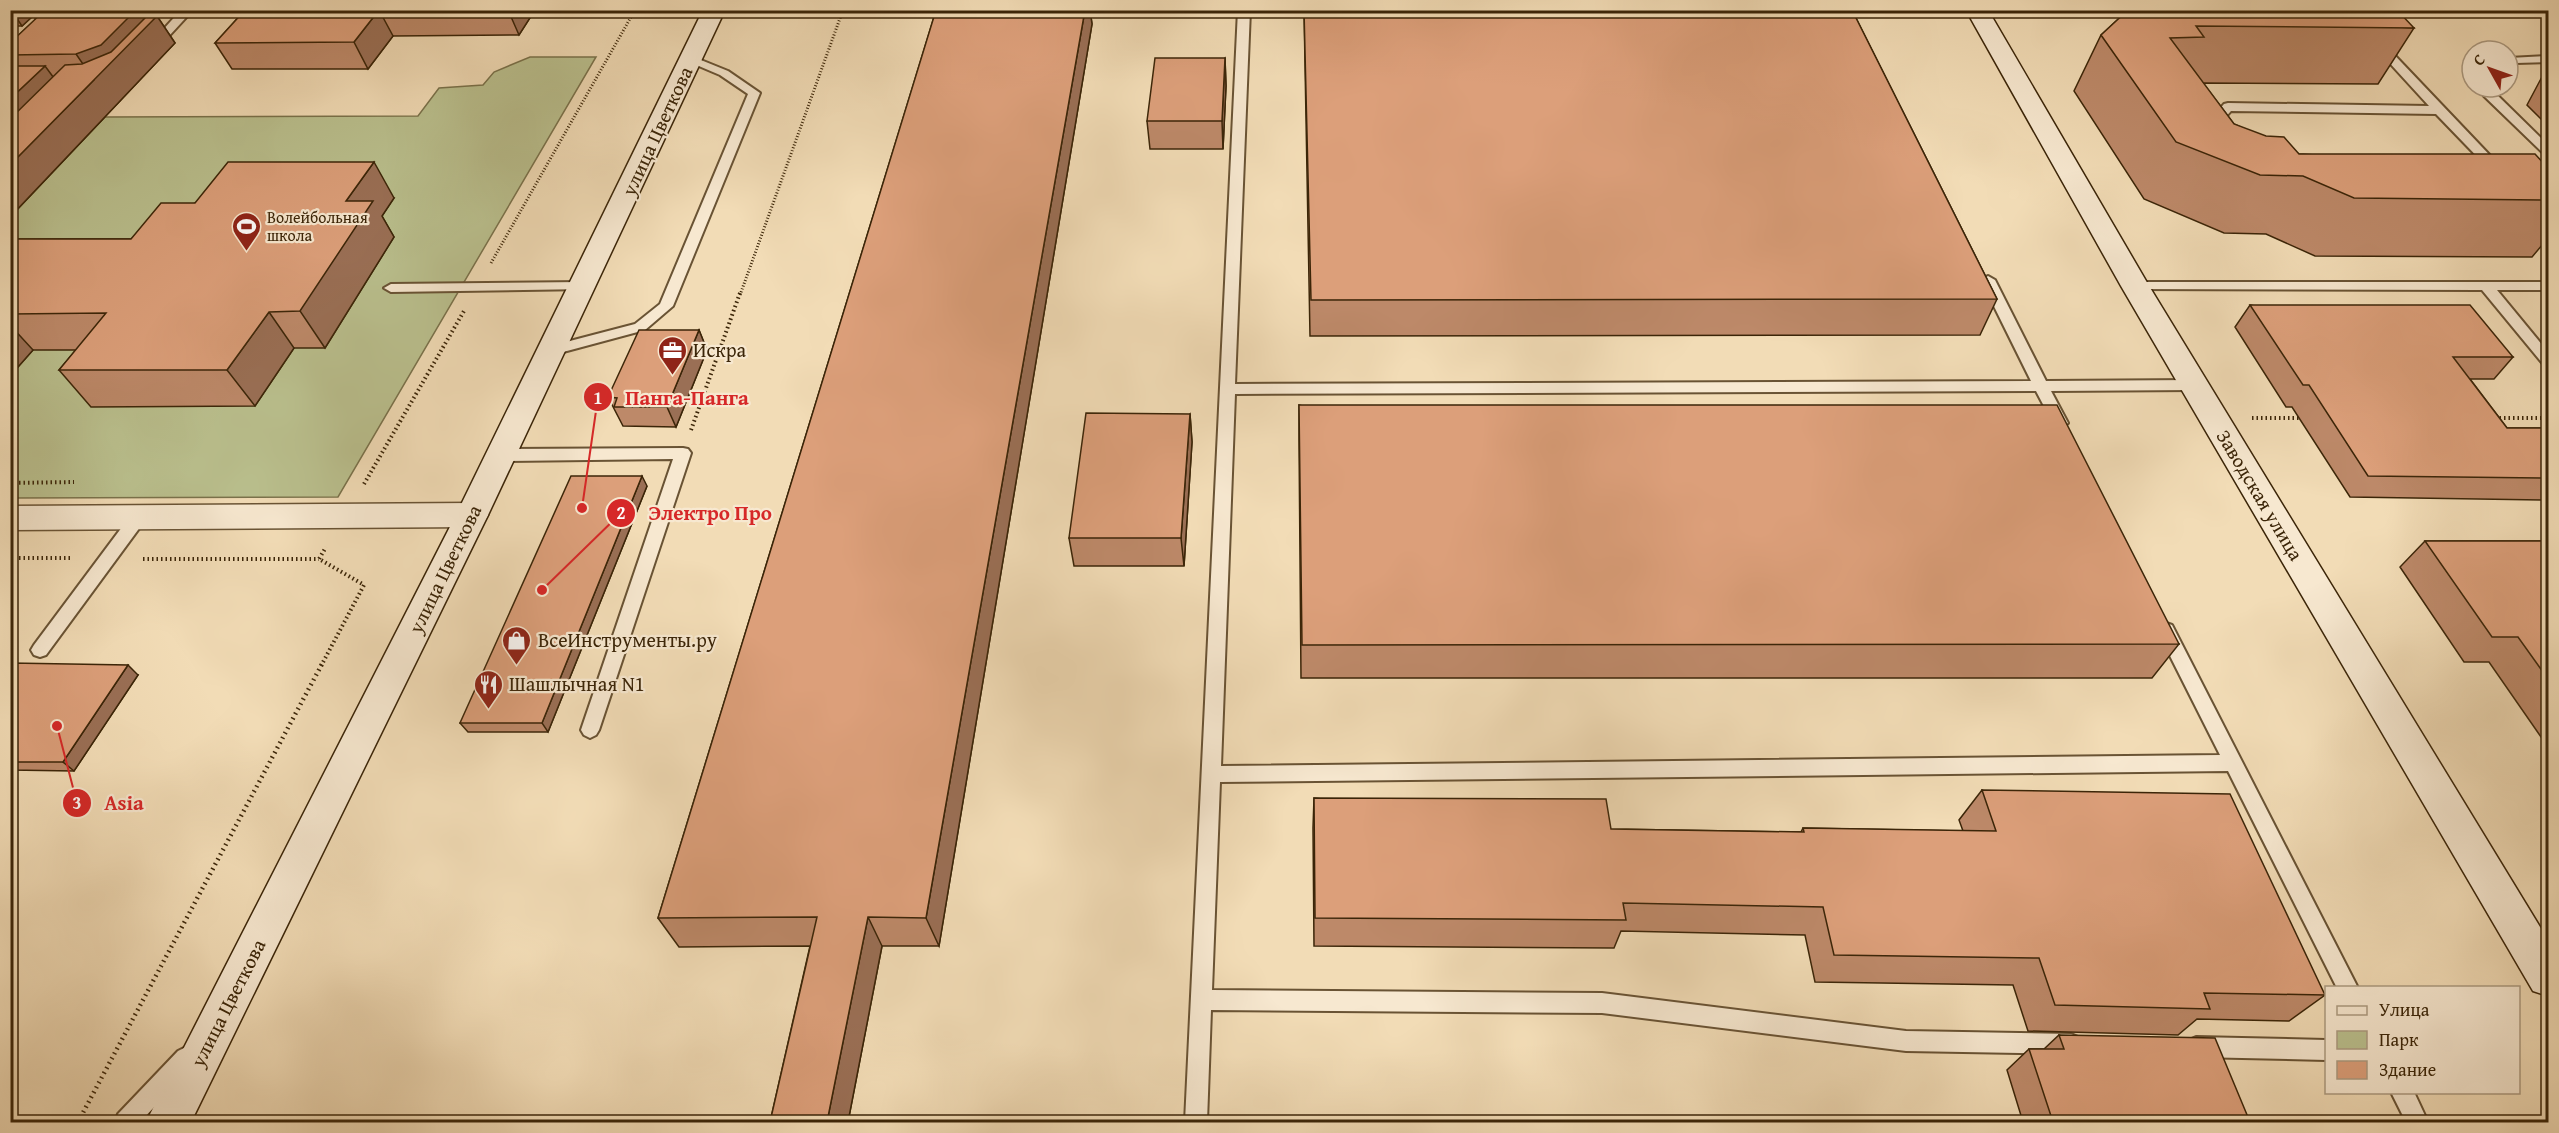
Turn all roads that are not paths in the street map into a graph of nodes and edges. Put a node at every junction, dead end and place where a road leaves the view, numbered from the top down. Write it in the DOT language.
graph roads {
  1 [pos="188,10"];
  2 [pos="714,10"];
  3 [pos="1244,10"];
  4 [pos="1977,10"];
  5 [pos="2370,35"];
  6 [pos="149,51"];
  7 [pos="691,59"];
  8 [pos="2548,59"];
  9 [pos="2520,60"];
  10 [pos="2494,99"];
  11 [pos="2439,110"];
  12 [pos="2226,137"];
  13 [pos="2548,151"];
  14 [pos="2509,182"];
  15 [pos="1978,261"];
  16 [pos="584,286"];
  17 [pos="2135,286"];
  18 [pos="2486,286"];
  19 [pos="2548,286"];
  20 [pos="391,288"];
  21 [pos="552,350"];
  22 [pos="2548,361"];
  23 [pos="2194,385"];
  24 [pos="2042,386"];
  25 [pos="1228,389"];
  26 [pos="2068,438"];
  27 [pos="502,454"];
  28 [pos="140,515"];
  29 [pos="472,515"];
  30 [pos="10,518"];
  31 [pos="2159,617"];
  32 [pos="40,650"];
  33 [pos="590,730"];
  34 [pos="2234,763"];
  35 [pos="1211,774"];
  36 [pos="2548,976"];
  37 [pos="2347,986"];
  38 [pos="1202,1000"];
  39 [pos="219,1022"];
  40 [pos="2093,1045"];
  41 [pos="2175,1047"];
  42 [pos="2325,1050"];
  43 [pos="2403,1094"];
  44 [pos="126,1122"];
  45 [pos="168,1122"];
  46 [pos="1196,1122"];
  47 [pos="2417,1122"];
  1 -- 6 [label="lane"];
  2 -- 7 [label="street, улица Цветкова"];
  3 -- 25 [label="lane"];
  4 -- 17 [label="street, Заводская улица"];
  5 -- 11 [label="lane"];
  7 -- 16 [label="street, улица Цветкова"];
  7 -- 21 [label="lane"];
  8 -- 9 [label="lane"];
  10 -- 13 [label="lane"];
  11 -- 12 [label="lane"];
  11 -- 14 [label="lane"];
  15 -- 24 [label="lane"];
  16 -- 20 [label="lane"];
  16 -- 21 [label="street, улица Цветкова"];
  17 -- 18 [label="lane"];
  17 -- 23 [label="street, Заводская улица"];
  18 -- 19 [label="lane"];
  18 -- 22 [label="lane"];
  21 -- 27 [label="street, улица Цветкова"];
  23 -- 24 [label="lane"];
  23 -- 36 [label="street, Заводская улица"];
  24 -- 25 [label="lane"];
  24 -- 26 [label="lane"];
  25 -- 35 [label="lane"];
  27 -- 29 [label="street, улица Цветкова"];
  27 -- 33 [label="lane"];
  28 -- 29 [label="street"];
  28 -- 30 [label="street"];
  28 -- 32 [label="lane"];
  29 -- 39 [label="street, улица Цветкова"];
  31 -- 34 [label="lane"];
  34 -- 35 [label="lane"];
  34 -- 37 [label="lane"];
  35 -- 38 [label="lane"];
  38 -- 40 [label="lane"];
  38 -- 46 [label="lane"];
  39 -- 44 [label="lane"];
  39 -- 45 [label="street, улица Цветкова"];
  41 -- 42 [label="lane"];
  43 -- 47 [label="lane"];
}
